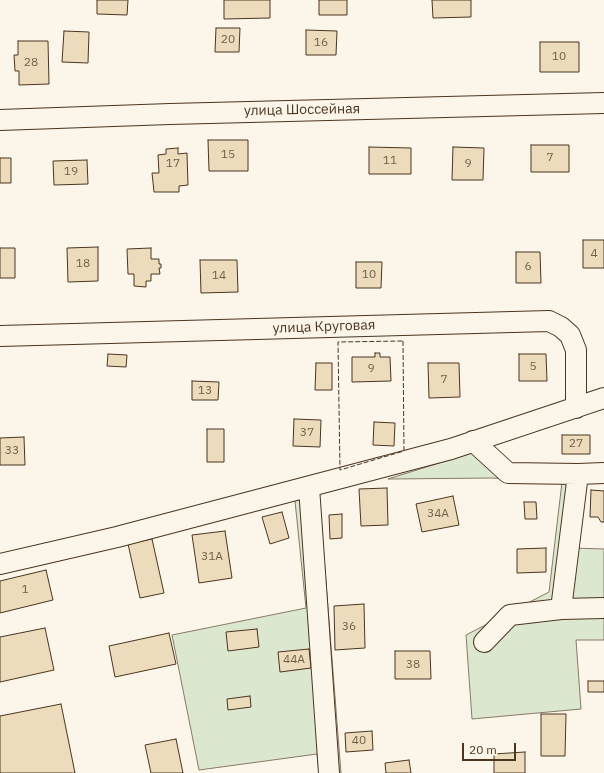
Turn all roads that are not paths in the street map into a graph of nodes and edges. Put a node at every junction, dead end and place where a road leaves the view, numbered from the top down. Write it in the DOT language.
graph roads {
  1 [pos="604,103"];
  2 [pos="0,120"];
  3 [pos="0,336"];
  4 [pos="604,398"];
  5 [pos="576,408"];
  6 [pos="473,441"];
  7 [pos="604,473"];
  8 [pos="578,474"];
  9 [pos="309,487"];
  10 [pos="0,564"];
  11 [pos="604,608"];
  12 [pos="561,609"];
  13 [pos="484,642"];
  14 [pos="330,773"];
  1 -- 2 [label="lane, улица Шоссейная"];
  3 -- 5 [label="lane, улица Круговая"];
  4 -- 5 [label="lane"];
  5 -- 6 [label="lane"];
  6 -- 8 [label="lane"];
  6 -- 9 [label="lane"];
  7 -- 8 [label="lane"];
  8 -- 12 [label="lane"];
  9 -- 10 [label="lane"];
  9 -- 14 [label="lane"];
  11 -- 12 [label="lane"];
  12 -- 13 [label="lane"];
}
